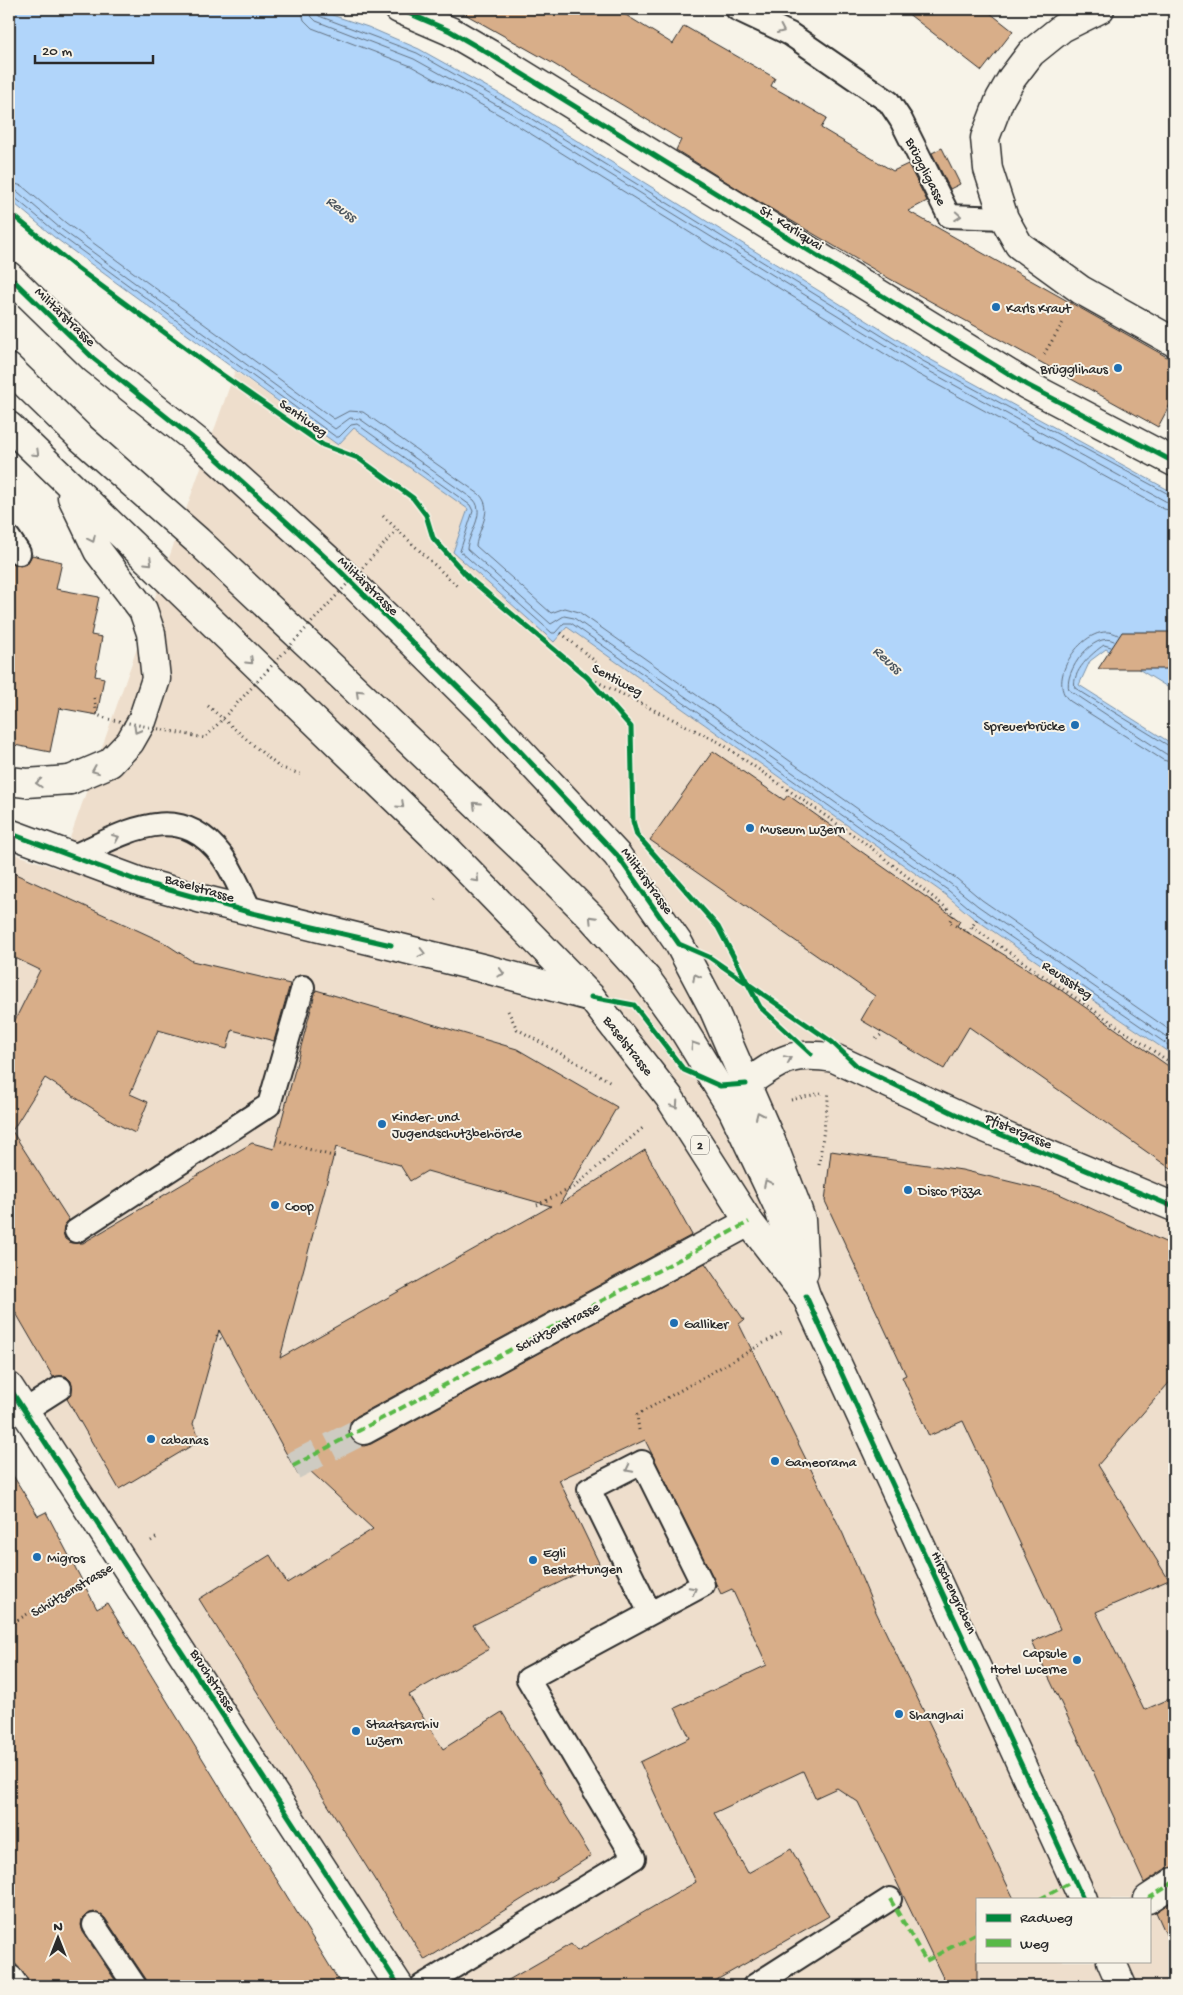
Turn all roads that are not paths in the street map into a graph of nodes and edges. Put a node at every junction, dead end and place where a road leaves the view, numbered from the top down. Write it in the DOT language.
graph roads {
  1 [pos="398,9"];
  2 [pos="737,9"];
  3 [pos="1100,9"];
  4 [pos="1004,218"];
  5 [pos="9,276"];
  6 [pos="1174,342"];
  7 [pos="9,368"];
  8 [pos="9,426"];
  9 [pos="1174,462"];
  10 [pos="64,479"];
  11 [pos="9,781"];
  12 [pos="9,833"];
  13 [pos="72,857"];
  14 [pos="252,913"];
  15 [pos="303,987"];
  16 [pos="591,997"];
  17 [pos="733,1085"];
  18 [pos="1174,1207"];
  19 [pos="749,1222"];
  20 [pos="76,1231"];
  21 [pos="810,1305"];
  22 [pos="9,1387"];
  23 [pos="60,1388"];
  24 [pos="24,1411"];
  25 [pos="364,1430"];
  26 [pos="650,1613"];
  27 [pos="1174,1882"];
  28 [pos="1083,1898"];
  29 [pos="1150,1898"];
  30 [pos="890,1899"];
  31 [pos="94,1925"];
  32 [pos="1110,1962"];
  33 [pos="9,1979"];
  34 [pos="14,1986"];
  35 [pos="135,1986"];
  36 [pos="400,1986"];
  37 [pos="422,1986"];
  38 [pos="754,1986"];
  39 [pos="1122,1986"];
  1 -- 9 [label="main road, St. Karliquai"];
  2 -- 4 [label="lane, Brüggligasse, one-way"];
  3 -- 4 [label="main road"];
  4 -- 6 [label="main road"];
  17 -- 5 [label="main road, Militärstrasse / 2, one-way"];
  17 -- 7 [label="main road, one-way"];
  8 -- 10 [label="main road, one-way"];
  10 -- 11 [label="main road, one-way"];
  10 -- 16 [label="main road, one-way"];
  12 -- 13 [label="main road, Baselstrasse"];
  13 -- 14 [label="main road, Baselstrasse"];
  13 -- 14 [label="lane, one-way"];
  14 -- 16 [label="main road, Baselstrasse, one-way"];
  15 -- 20 [label="lane"];
  16 -- 19 [label="main road, Baselstrasse / 2, one-way"];
  17 -- 18 [label="main road, Pfistergasse, one-way"];
  21 -- 17 [label="main road, 2, one-way"];
  19 -- 21 [label="main road, Baselstrasse / 2"];
  19 -- 25 [label="main road, Schützenstrasse"];
  21 -- 28 [label="main road, Hirschengraben / 2"];
  22 -- 24 [label="main road, Bruchstrasse"];
  23 -- 24 [label="lane"];
  24 -- 36 [label="main road, Bruchstrasse"];
  26 -- 26 [label="lane, one-way"];
  26 -- 37 [label="lane"];
  27 -- 29 [label="main road"];
  30 -- 38 [label="lane"];
  31 -- 35 [label="lane"];
  32 -- 39 [label="main road"];
  33 -- 34 [label="main road"];
}
